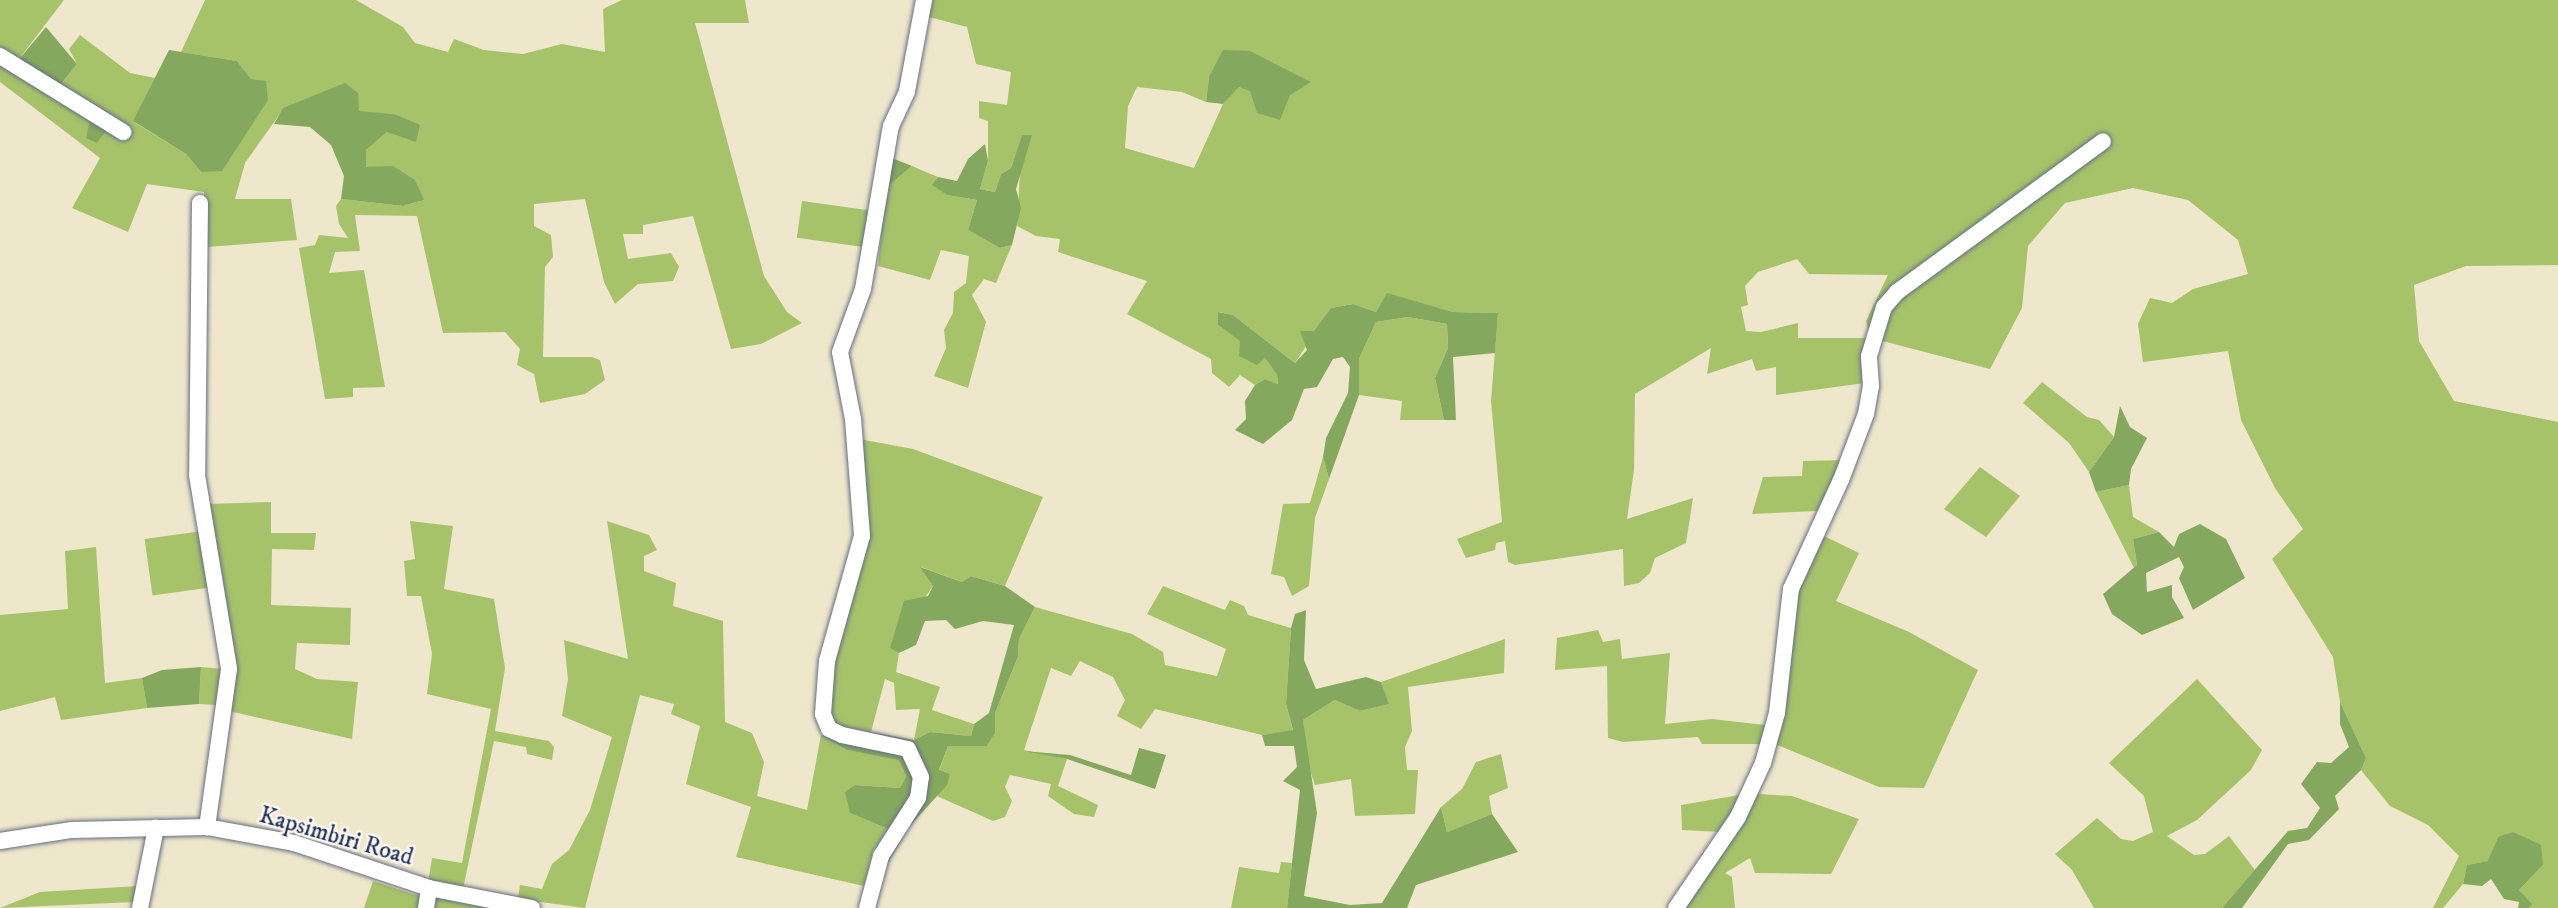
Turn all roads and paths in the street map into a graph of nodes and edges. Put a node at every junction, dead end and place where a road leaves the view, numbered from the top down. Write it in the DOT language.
graph roads {
  1 [pos="924,0"];
  2 [pos="0,56"];
  3 [pos="123,132"];
  4 [pos="2103,141"];
  5 [pos="200,203"];
  6 [pos="207,827"];
  7 [pos="156,828"];
  8 [pos="0,841"];
  9 [pos="429,888"];
  10 [pos="140,908"];
  11 [pos="426,908"];
  12 [pos="532,908"];
  13 [pos="867,908"];
  14 [pos="1675,908"];
  1 -- 13 [label="street"];
  2 -- 3 [label="street"];
  4 -- 14 [label="street"];
  5 -- 6 [label="street"];
  6 -- 7 [label="street, Kapsimbiri Road"];
  6 -- 9 [label="street, Kapsimbiri Road"];
  7 -- 8 [label="street, Kapsimbiri Road"];
  7 -- 10 [label="street"];
  9 -- 11 [label="street"];
  9 -- 12 [label="street, Kapsimbiri Road"];
}
